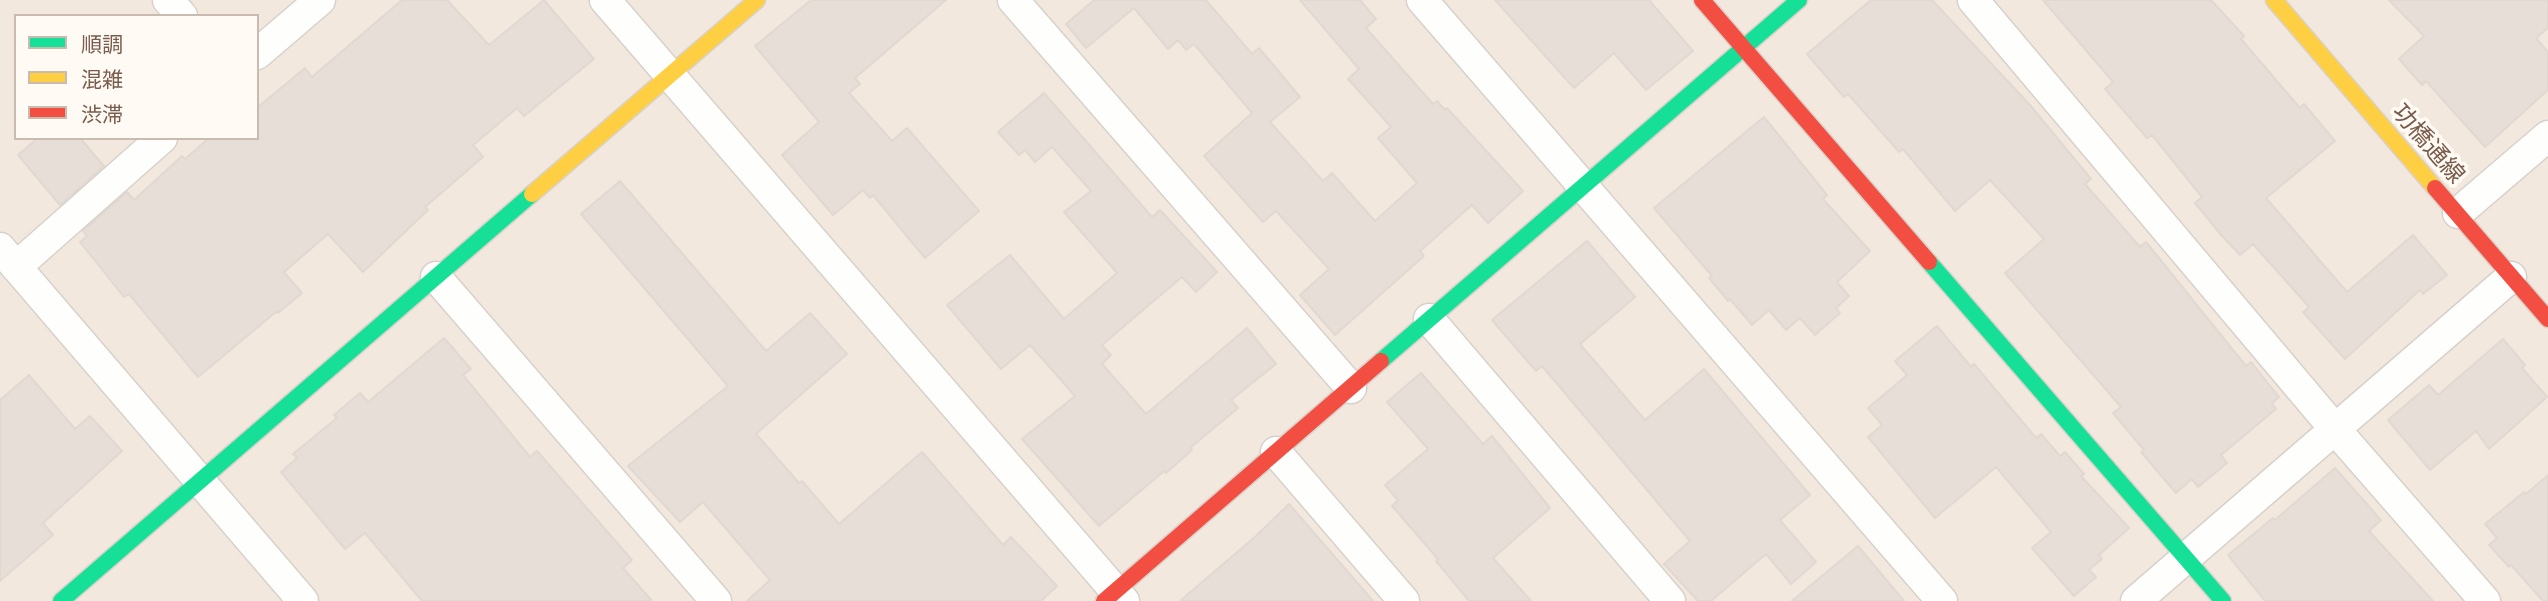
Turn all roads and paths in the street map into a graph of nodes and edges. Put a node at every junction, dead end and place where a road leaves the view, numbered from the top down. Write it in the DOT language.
graph roads {
  1 [pos="168,0"];
  2 [pos="320,0"];
  3 [pos="605,0"];
  4 [pos="757,0"];
  5 [pos="1013,0"];
  6 [pos="1422,0"];
  7 [pos="1702,0"];
  8 [pos="1799,0"];
  9 [pos="1973,0"];
  10 [pos="2274,0"];
  11 [pos="180,14"];
  12 [pos="1744,48"];
  13 [pos="259,52"];
  14 [pos="670,75"];
  15 [pos="2548,136"];
  16 [pos="159,140"];
  17 [pos="1584,186"];
  18 [pos="2458,214"];
  19 [pos="8,258"];
  20 [pos="436,277"];
  21 [pos="2511,277"];
  22 [pos="1429,319"];
  23 [pos="2548,319"];
  24 [pos="1351,388"];
  25 [pos="2334,428"];
  26 [pos="1276,452"];
  27 [pos="199,482"];
  28 [pos="2186,559"];
  29 [pos="1114,598"];
  30 [pos="61,601"];
  31 [pos="303,601"];
  32 [pos="716,601"];
  33 [pos="1404,601"];
  34 [pos="1670,601"];
  35 [pos="1942,601"];
  36 [pos="2136,601"];
  37 [pos="2223,601"];
  38 [pos="2485,601"];
  1 -- 11 [label="street"];
  2 -- 13 [label="street"];
  3 -- 14 [label="street"];
  4 -- 14 [label="street"];
  5 -- 24 [label="street"];
  6 -- 17 [label="street"];
  7 -- 12 [label="street"];
  8 -- 12 [label="street"];
  9 -- 25 [label="street"];
  10 -- 18 [label="street, 功橋通線"];
  12 -- 17 [label="street"];
  12 -- 28 [label="street"];
  14 -- 20 [label="street"];
  14 -- 29 [label="street"];
  15 -- 18 [label="street"];
  16 -- 19 [label="street"];
  17 -- 22 [label="street"];
  17 -- 35 [label="street"];
  18 -- 21 [label="street, 功橋通線"];
  19 -- 27 [label="street"];
  20 -- 27 [label="street"];
  20 -- 32 [label="street"];
  21 -- 23 [label="street, 功橋通線"];
  21 -- 25 [label="street"];
  22 -- 24 [label="street"];
  22 -- 34 [label="street"];
  24 -- 26 [label="street"];
  25 -- 28 [label="street"];
  25 -- 38 [label="street"];
  26 -- 29 [label="street"];
  26 -- 33 [label="street"];
  27 -- 30 [label="street"];
  27 -- 31 [label="street"];
  28 -- 36 [label="street"];
  28 -- 37 [label="street"];
}
